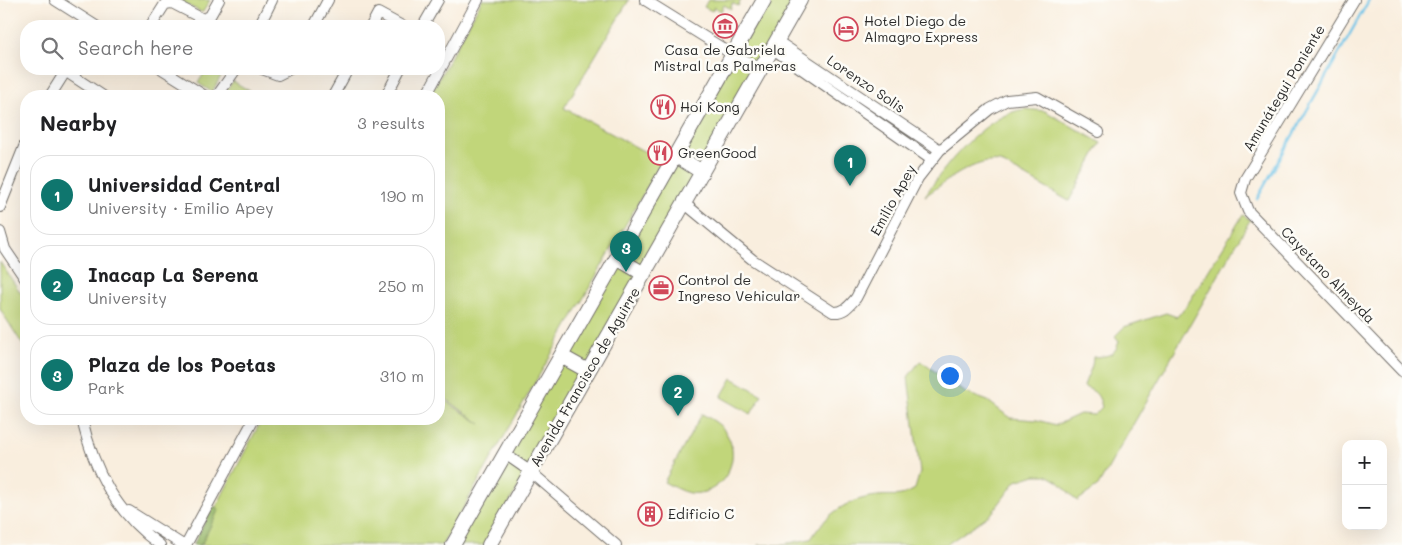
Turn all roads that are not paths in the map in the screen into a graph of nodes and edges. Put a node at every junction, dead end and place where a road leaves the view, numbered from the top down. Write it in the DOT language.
graph roads {
  1 [pos="55,0"];
  2 [pos="219,0"];
  3 [pos="272,0"];
  4 [pos="328,0"];
  5 [pos="438,0"];
  6 [pos="478,0"];
  7 [pos="645,0"];
  8 [pos="764,0"];
  9 [pos="800,0"];
  10 [pos="1354,0"];
  11 [pos="165,2"];
  12 [pos="84,20"];
  13 [pos="154,20"];
  14 [pos="262,20"];
  15 [pos="317,20"];
  16 [pos="374,20"];
  17 [pos="391,20"];
  18 [pos="426,20"];
  19 [pos="775,45"];
  20 [pos="733,55"];
  21 [pos="445,61"];
  22 [pos="761,69"];
  23 [pos="63,75"];
  24 [pos="73,75"];
  25 [pos="171,75"];
  26 [pos="232,75"];
  27 [pos="345,75"];
  28 [pos="397,75"];
  29 [pos="437,75"];
  30 [pos="54,90"];
  31 [pos="94,90"];
  32 [pos="195,90"];
  33 [pos="221,90"];
  34 [pos="336,90"];
  35 [pos="389,90"];
  36 [pos="429,90"];
  37 [pos="1099,132"];
  38 [pos="940,150"];
  39 [pos="675,155"];
  40 [pos="20,157"];
  41 [pos="932,160"];
  42 [pos="702,172"];
  43 [pos="1241,193"];
  44 [pos="684,203"];
  45 [pos="0,207"];
  46 [pos="0,232"];
  47 [pos="617,258"];
  48 [pos="20,271"];
  49 [pos="644,274"];
  50 [pos="561,356"];
  51 [pos="588,371"];
  52 [pos="1402,372"];
  53 [pos="84,425"];
  54 [pos="251,425"];
  55 [pos="505,454"];
  56 [pos="531,472"];
  57 [pos="113,497"];
  58 [pos="160,545"];
  59 [pos="184,545"];
  60 [pos="453,545"];
  61 [pos="489,545"];
  62 [pos="616,545"];
  1 -- 12 [label="street"];
  2 -- 11 [label="street"];
  3 -- 14 [label="street"];
  4 -- 15 [label="street"];
  5 -- 18 [label="street"];
  6 -- 21 [label="street"];
  7 -- 20 [label="street"];
  8 -- 20 [label="main road"];
  9 -- 19 [label="main road, Avenida Francisco de Aguirre"];
  10 -- 43 [label="street, Amunátegui Poniente"];
  11 -- 13 [label="street"];
  16 -- 17 [label="street"];
  19 -- 22 [label="main road, Avenida Francisco de Aguirre"];
  19 -- 38 [label="street, Lorenzo Solis"];
  19 -- 41 [label="street, Lorenzo Solis"];
  20 -- 22 [label="street"];
  20 -- 39 [label="main road"];
  22 -- 42 [label="main road, Avenida Francisco de Aguirre"];
  23 -- 30 [label="street"];
  24 -- 31 [label="street"];
  25 -- 32 [label="street"];
  26 -- 33 [label="street"];
  27 -- 34 [label="street"];
  28 -- 35 [label="street"];
  29 -- 36 [label="street"];
  37 -- 38 [label="street, Emilio Apey"];
  38 -- 41 [label="street, Emilio Apey"];
  39 -- 42 [label="main road"];
  39 -- 47 [label="main road"];
  40 -- 45 [label="street"];
  41 -- 44 [label="street, Emilio Apey"];
  42 -- 44 [label="main road, Avenida Francisco de Aguirre"];
  43 -- 52 [label="street, Cayetano Almeyda"];
  44 -- 49 [label="main road, Avenida Francisco de Aguirre"];
  46 -- 48 [label="street"];
  47 -- 49 [label="main road"];
  47 -- 50 [label="main road"];
  49 -- 51 [label="main road, Avenida Francisco de Aguirre"];
  50 -- 51 [label="main road"];
  50 -- 55 [label="main road"];
  51 -- 56 [label="main road, Avenida Francisco de Aguirre"];
  53 -- 57 [label="street"];
  54 -- 59 [label="street"];
  55 -- 56 [label="street"];
  55 -- 60 [label="main road"];
  56 -- 61 [label="main road, Avenida Francisco de Aguirre"];
  56 -- 62 [label="street"];
  57 -- 58 [label="street"];
  57 -- 59 [label="street"];
}
